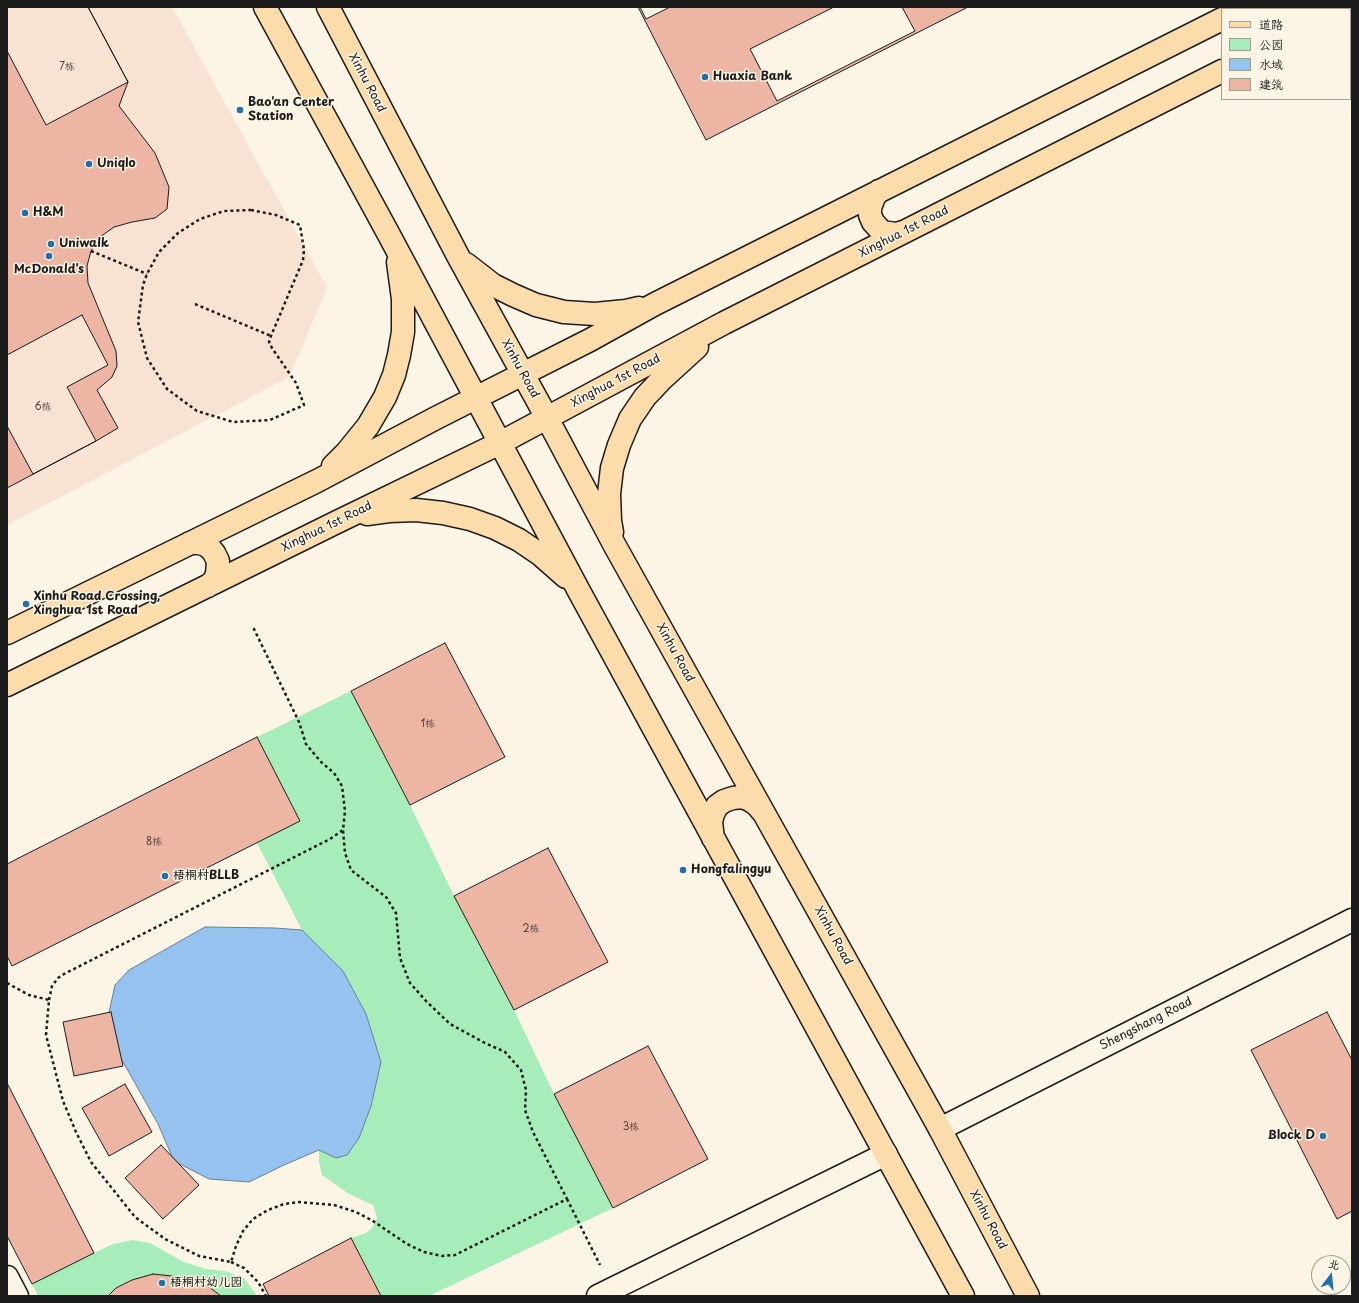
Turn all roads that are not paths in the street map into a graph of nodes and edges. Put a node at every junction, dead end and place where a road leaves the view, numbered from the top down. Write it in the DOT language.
graph roads {
  1 [pos="266,7"];
  2 [pos="328,7"];
  3 [pos="1221,20"];
  4 [pos="1221,72"];
  5 [pos="879,191"];
  6 [pos="903,232"];
  7 [pos="388,233"];
  8 [pos="458,256"];
  9 [pos="656,304"];
  10 [pos="724,323"];
  11 [pos="522,374"];
  12 [pos="476,398"];
  13 [pos="547,418"];
  14 [pos="500,443"];
  15 [pos="318,481"];
  16 [pos="337,522"];
  17 [pos="190,544"];
  18 [pos="615,546"];
  19 [pos="208,586"];
  20 [pos="580,593"];
  21 [pos="7,633"];
  22 [pos="7,685"];
  23 [pos="764,812"];
  24 [pos="713,838"];
  25 [pos="1352,920"];
  26 [pos="940,1129"];
  27 [pos="886,1154"];
  28 [pos="7,1277"];
  29 [pos="605,1293"];
  30 [pos="17,1296"];
  31 [pos="963,1296"];
  32 [pos="1028,1296"];
  1 -- 7 [label="main road"];
  2 -- 8 [label="main road, Xinhu Road"];
  3 -- 5 [label="main road"];
  4 -- 6 [label="main road, Xinghua 1st Road"];
  5 -- 6 [label="main road"];
  5 -- 9 [label="main road"];
  6 -- 10 [label="main road, Xinghua 1st Road"];
  7 -- 12 [label="main road"];
  7 -- 15 [label="main road"];
  8 -- 9 [label="main road"];
  8 -- 11 [label="main road, Xinhu Road"];
  9 -- 11 [label="main road"];
  10 -- 13 [label="main road, Xinghua 1st Road"];
  10 -- 18 [label="main road"];
  11 -- 12 [label="main road"];
  11 -- 13 [label="main road, Xinhu Road"];
  12 -- 14 [label="main road"];
  12 -- 15 [label="main road"];
  13 -- 14 [label="main road, Xinghua 1st Road"];
  13 -- 18 [label="main road, Xinhu Road"];
  14 -- 16 [label="main road, Xinghua 1st Road"];
  14 -- 20 [label="main road"];
  15 -- 17 [label="main road"];
  16 -- 19 [label="main road, Xinghua 1st Road"];
  16 -- 20 [label="main road"];
  17 -- 19 [label="main road"];
  17 -- 21 [label="main road"];
  18 -- 23 [label="main road, Xinhu Road"];
  19 -- 22 [label="main road, Xinghua 1st Road"];
  20 -- 24 [label="main road"];
  23 -- 24 [label="main road"];
  23 -- 26 [label="main road, Xinhu Road"];
  24 -- 27 [label="main road"];
  25 -- 26 [label="street, Shengshang Road"];
  26 -- 32 [label="main road, Xinhu Road"];
  27 -- 29 [label="street"];
  27 -- 31 [label="main road"];
  28 -- 30 [label="street"];
}
